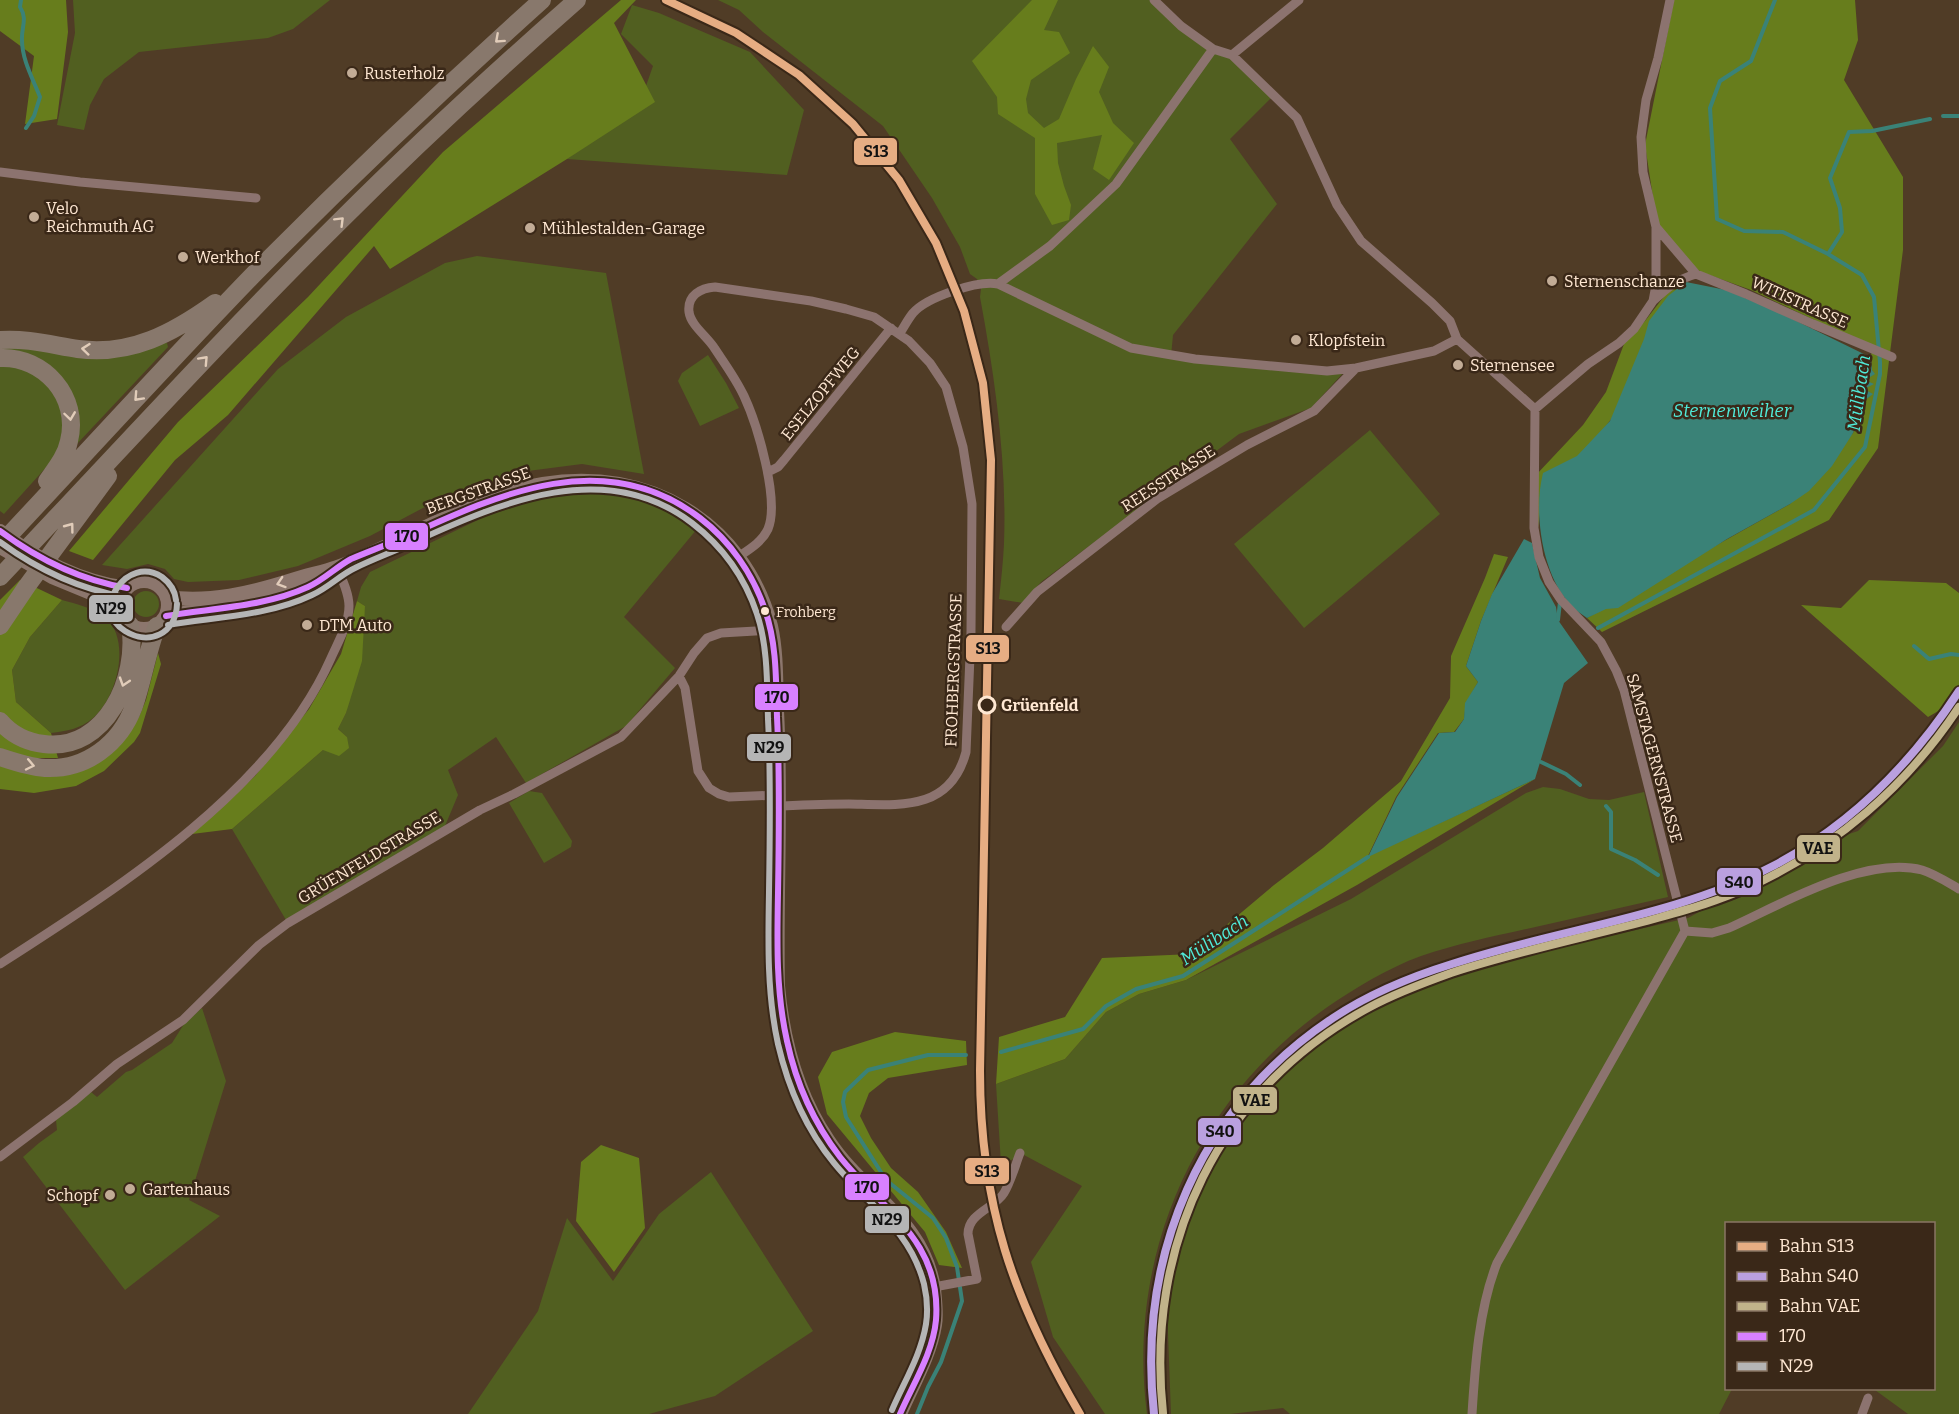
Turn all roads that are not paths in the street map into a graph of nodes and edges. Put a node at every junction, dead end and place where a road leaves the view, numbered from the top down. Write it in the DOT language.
graph roads {
  1 [pos="542,0"];
  2 [pos="577,0"];
  3 [pos="1154,0"];
  4 [pos="1299,0"];
  5 [pos="1670,0"];
  6 [pos="1213,49"];
  7 [pos="1232,56"];
  8 [pos="0,172"];
  9 [pos="256,198"];
  10 [pos="1656,227"];
  11 [pos="1696,274"];
  12 [pos="250,278"];
  13 [pos="998,284"];
  14 [pos="1653,302"];
  15 [pos="896,331"];
  16 [pos="1457,339"];
  17 [pos="0,340"];
  18 [pos="0,357"];
  19 [pos="1892,357"];
  20 [pos="1356,368"];
  21 [pos="163,403"];
  22 [pos="1535,409"];
  23 [pos="768,472"];
  24 [pos="22,521"];
  25 [pos="0,531"];
  26 [pos="0,546"];
  27 [pos="738,556"];
  28 [pos="337,567"];
  29 [pos="0,577"];
  30 [pos="70,579"];
  31 [pos="127,588"];
  32 [pos="167,597"];
  33 [pos="120,605"];
  34 [pos="161,621"];
  35 [pos="130,625"];
  36 [pos="0,626"];
  37 [pos="1006,627"];
  38 [pos="771,630"];
  39 [pos="679,676"];
  40 [pos="0,721"];
  41 [pos="0,757"];
  42 [pos="779,801"];
  43 [pos="1959,889"];
  44 [pos="1685,931"];
  45 [pos="0,964"];
  46 [pos="1020,1153"];
  47 [pos="0,1157"];
  48 [pos="934,1287"];
  49 [pos="1868,1398"];
  50 [pos="900,1414"];
  51 [pos="1472,1414"];
  52 [pos="1862,1414"];
  1 -- 12 [label="highway, one-way"];
  21 -- 2 [label="highway, one-way"];
  3 -- 6 [label="street"];
  4 -- 7 [label="street"];
  5 -- 10 [label="street"];
  6 -- 7 [label="street"];
  6 -- 13 [label="street"];
  7 -- 16 [label="street"];
  8 -- 9 [label="street"];
  10 -- 11 [label="street, WITISTRASSE"];
  10 -- 14 [label="street"];
  11 -- 14 [label="street"];
  11 -- 19 [label="street, WITISTRASSE"];
  12 -- 17 [label="highway, one-way"];
  12 -- 24 [label="highway, one-way"];
  13 -- 15 [label="street, ESELZOPFWEG"];
  13 -- 20 [label="street"];
  14 -- 22 [label="street"];
  15 -- 23 [label="street, ESELZOPFWEG"];
  15 -- 23 [label="street, FROHBERGSTRASSE"];
  15 -- 42 [label="street, FROHBERGSTRASSE"];
  16 -- 20 [label="street"];
  16 -- 22 [label="street"];
  18 -- 24 [label="highway, one-way"];
  20 -- 37 [label="street, REESSTRASSE"];
  21 -- 29 [label="highway"];
  36 -- 21 [label="highway, one-way"];
  22 -- 44 [label="street, SAMSTAGERNSTRASSE"];
  23 -- 27 [label="street, FROHBERGSTRASSE"];
  24 -- 26 [label="highway"];
  25 -- 30 [label="main road"];
  26 -- 30 [label="main road"];
  27 -- 28 [label="main road, BERGSTRASSE"];
  27 -- 38 [label="main road, BERGSTRASSE"];
  28 -- 32 [label="main road, BERGSTRASSE, one-way"];
  28 -- 34 [label="main road, BERGSTRASSE"];
  28 -- 45 [label="street"];
  30 -- 31 [label="main road"];
  30 -- 33 [label="main road"];
  31 -- 32 [label="main road"];
  31 -- 33 [label="main road"];
  32 -- 34 [label="main road"];
  33 -- 35 [label="main road"];
  34 -- 35 [label="main road, BERGSTRASSE"];
  41 -- 34 [label="highway, one-way"];
  35 -- 40 [label="highway, one-way"];
  38 -- 39 [label="street, GRÜENFELDSTRASSE"];
  38 -- 42 [label="main road, BERGSTRASSE"];
  39 -- 42 [label="street, FROHBERGSTRASSE"];
  39 -- 47 [label="street, GRÜENFELDSTRASSE"];
  42 -- 48 [label="main road, BERGSTRASSE"];
  43 -- 44 [label="street"];
  44 -- 51 [label="street"];
  46 -- 48 [label="street"];
  48 -- 50 [label="main road, BERGSTRASSE"];
  49 -- 52 [label="street"];
}
